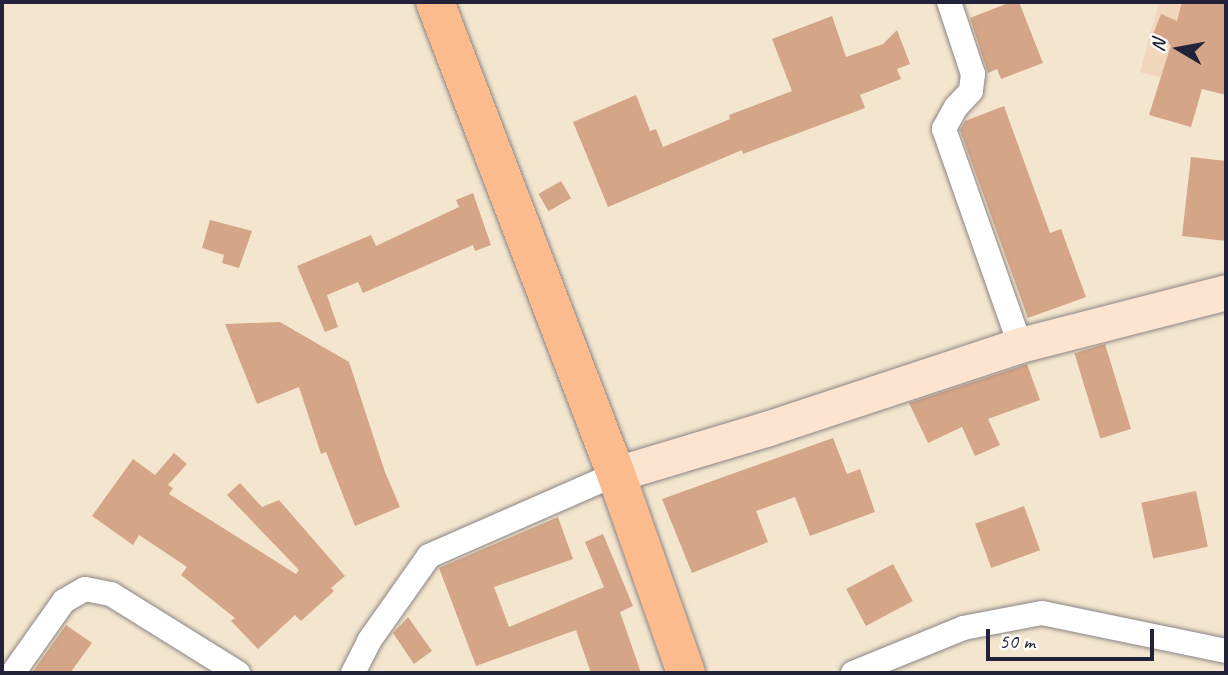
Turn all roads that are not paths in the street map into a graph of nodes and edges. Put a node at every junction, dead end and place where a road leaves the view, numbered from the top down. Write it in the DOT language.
graph roads {
  1 [pos="435,2"];
  2 [pos="949,2"];
  3 [pos="1226,292"];
  4 [pos="1020,345"];
  5 [pos="616,474"];
  6 [pos="1226,651"];
  7 [pos="13,673"];
  8 [pos="238,673"];
  9 [pos="354,673"];
  10 [pos="686,673"];
  11 [pos="853,673"];
  1 -- 5 [label="main road"];
  2 -- 4 [label="street"];
  3 -- 4 [label="main road"];
  4 -- 5 [label="main road"];
  5 -- 9 [label="street"];
  5 -- 10 [label="main road"];
  6 -- 11 [label="street"];
  7 -- 8 [label="street"];
}
